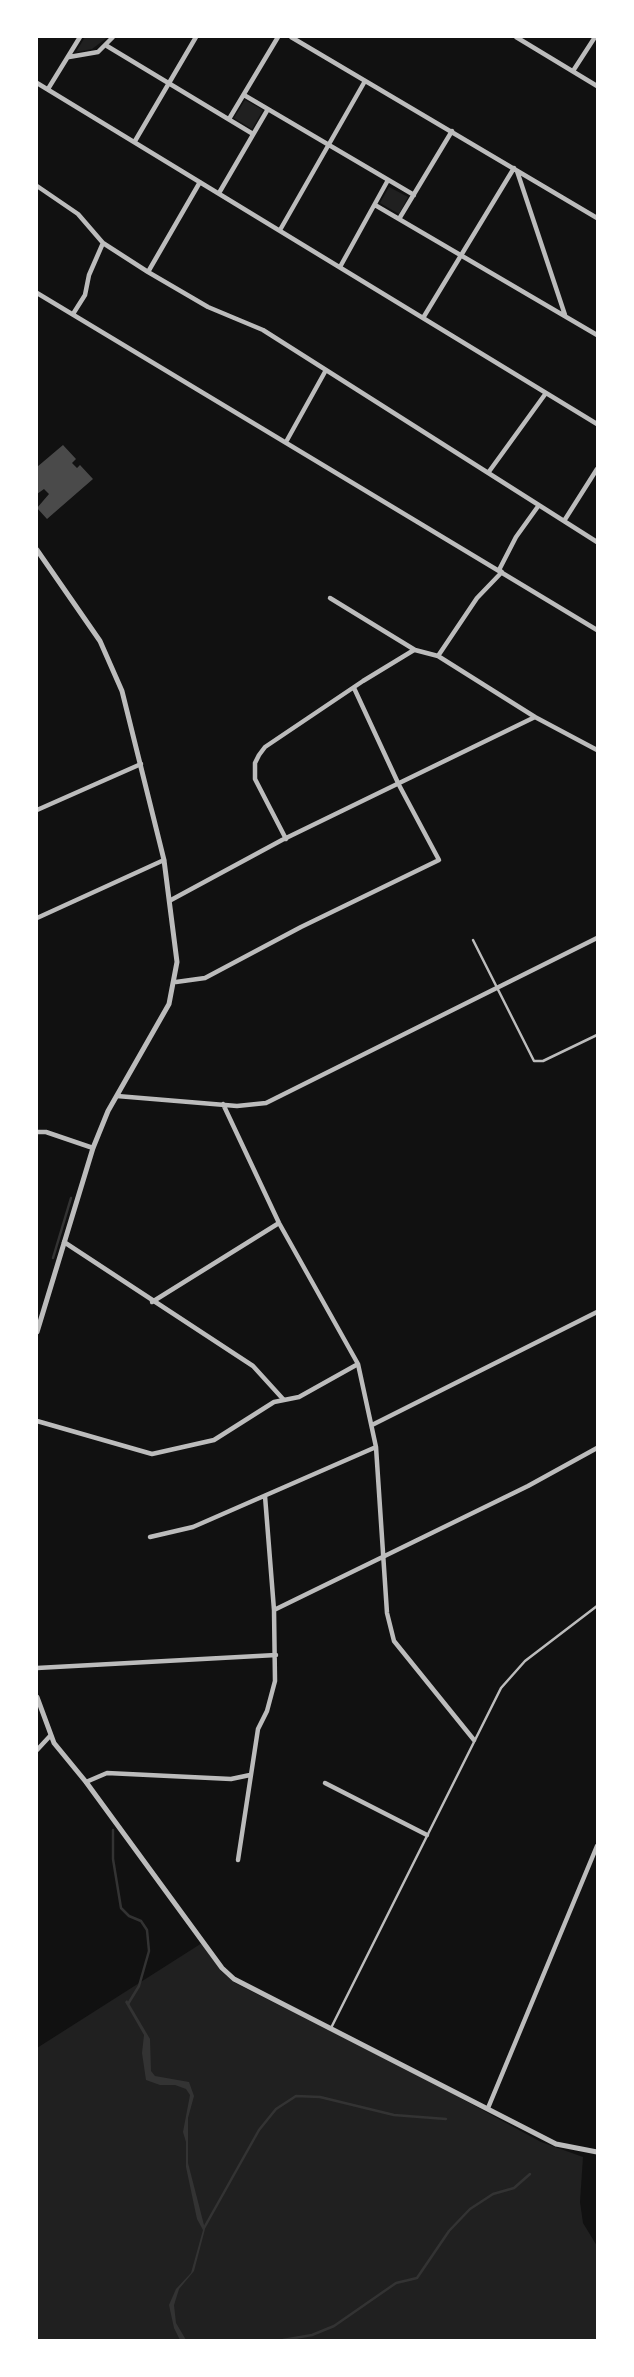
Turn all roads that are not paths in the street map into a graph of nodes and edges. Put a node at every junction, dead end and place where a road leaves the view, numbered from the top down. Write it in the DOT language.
graph roads {
  1 [pos="80,37"];
  2 [pos="113,37"];
  3 [pos="196,37"];
  4 [pos="278,37"];
  5 [pos="291,37"];
  6 [pos="516,37"];
  7 [pos="595,37"];
  8 [pos="107,46"];
  9 [pos="68,57"];
  10 [pos="573,71"];
  11 [pos="365,81"];
  12 [pos="37,83"];
  13 [pos="169,83"];
  14 [pos="597,86"];
  15 [pos="48,89"];
  16 [pos="244,95"];
  17 [pos="268,108"];
  18 [pos="229,120"];
  19 [pos="452,131"];
  20 [pos="253,134"];
  21 [pos="135,141"];
  22 [pos="329,145"];
  23 [pos="515,169"];
  24 [pos="388,180"];
  25 [pos="200,181"];
  26 [pos="37,186"];
  27 [pos="219,193"];
  28 [pos="414,195"];
  29 [pos="375,205"];
  30 [pos="596,215"];
  31 [pos="399,219"];
  32 [pos="280,230"];
  33 [pos="103,243"];
  34 [pos="461,256"];
  35 [pos="340,267"];
  36 [pos="148,272"];
  37 [pos="37,293"];
  38 [pos="73,314"];
  39 [pos="565,316"];
  40 [pos="423,318"];
  41 [pos="597,335"];
  42 [pos="326,370"];
  43 [pos="546,393"];
  44 [pos="597,424"];
  45 [pos="286,442"];
  46 [pos="597,469"];
  47 [pos="488,473"];
  48 [pos="539,505"];
  49 [pos="564,521"];
  50 [pos="597,542"];
  51 [pos="37,550"];
  52 [pos="501,571"];
  53 [pos="330,598"];
  54 [pos="597,629"];
  55 [pos="415,650"];
  56 [pos="438,656"];
  57 [pos="354,688"];
  58 [pos="535,717"];
  59 [pos="597,750"];
  60 [pos="142,763"];
  61 [pos="399,785"];
  62 [pos="37,810"];
  63 [pos="286,839"];
  64 [pos="164,860"];
  65 [pos="171,900"];
  66 [pos="37,918"];
  67 [pos="597,937"];
  68 [pos="472,940"];
  69 [pos="176,982"];
  70 [pos="496,988"];
  71 [pos="597,1035"];
  72 [pos="117,1096"];
  73 [pos="223,1104"];
  74 [pos="37,1132"];
  75 [pos="93,1148"];
  76 [pos="279,1223"];
  77 [pos="64,1242"];
  78 [pos="152,1302"];
  79 [pos="597,1312"];
  80 [pos="37,1332"];
  81 [pos="358,1364"];
  82 [pos="283,1399"];
  83 [pos="37,1421"];
  84 [pos="372,1425"];
  85 [pos="376,1447"];
  86 [pos="597,1448"];
  87 [pos="265,1496"];
  88 [pos="150,1537"];
  89 [pos="383,1556"];
  90 [pos="597,1606"];
  91 [pos="274,1610"];
  92 [pos="276,1655"];
  93 [pos="37,1668"];
  94 [pos="37,1697"];
  95 [pos="50,1736"];
  96 [pos="474,1740"];
  97 [pos="37,1750"];
  98 [pos="250,1775"];
  99 [pos="86,1782"];
  100 [pos="325,1783"];
  101 [pos="427,1835"];
  102 [pos="597,1846"];
  103 [pos="238,1860"];
  104 [pos="331,2028"];
  105 [pos="488,2108"];
  106 [pos="597,2152"];
  1 -- 9 [label="street"];
  2 -- 8 [label="street"];
  3 -- 13 [label="street"];
  4 -- 16 [label="street"];
  5 -- 11 [label="street"];
  6 -- 10 [label="street"];
  7 -- 10 [label="street"];
  8 -- 9 [label="street"];
  8 -- 13 [label="street"];
  9 -- 15 [label="street"];
  10 -- 14 [label="street"];
  11 -- 19 [label="street"];
  11 -- 22 [label="street"];
  12 -- 15 [label="street"];
  13 -- 18 [label="street"];
  13 -- 21 [label="street"];
  15 -- 21 [label="street"];
  16 -- 17 [label="street"];
  16 -- 18 [label="street"];
  17 -- 20 [label="street"];
  17 -- 22 [label="street"];
  18 -- 20 [label="street"];
  19 -- 23 [label="street"];
  19 -- 28 [label="street"];
  20 -- 27 [label="street"];
  21 -- 25 [label="street"];
  22 -- 24 [label="street"];
  22 -- 32 [label="street"];
  23 -- 30 [label="street"];
  23 -- 34 [label="street"];
  23 -- 39 [label="street"];
  24 -- 28 [label="street"];
  24 -- 29 [label="street"];
  25 -- 27 [label="street"];
  25 -- 36 [label="street"];
  26 -- 33 [label="street"];
  27 -- 32 [label="street"];
  28 -- 31 [label="street"];
  29 -- 31 [label="street"];
  29 -- 35 [label="street"];
  31 -- 34 [label="street"];
  32 -- 35 [label="street"];
  33 -- 36 [label="street"];
  33 -- 38 [label="street"];
  34 -- 39 [label="street"];
  34 -- 40 [label="street"];
  35 -- 40 [label="street"];
  36 -- 42 [label="street"];
  37 -- 38 [label="street"];
  38 -- 45 [label="street"];
  39 -- 41 [label="street"];
  40 -- 43 [label="street"];
  42 -- 45 [label="street"];
  42 -- 47 [label="street"];
  43 -- 44 [label="street"];
  43 -- 47 [label="street"];
  45 -- 52 [label="street"];
  46 -- 49 [label="street"];
  47 -- 48 [label="street"];
  48 -- 49 [label="street"];
  48 -- 52 [label="street"];
  49 -- 50 [label="street"];
  51 -- 60 [label="street"];
  52 -- 54 [label="street"];
  52 -- 56 [label="street"];
  53 -- 55 [label="street"];
  55 -- 56 [label="street"];
  55 -- 57 [label="street"];
  56 -- 58 [label="street"];
  57 -- 61 [label="street"];
  57 -- 63 [label="street"];
  58 -- 59 [label="street"];
  58 -- 61 [label="street"];
  60 -- 62 [label="street"];
  60 -- 64 [label="street"];
  61 -- 63 [label="street"];
  61 -- 69 [label="street"];
  63 -- 65 [label="street"];
  64 -- 65 [label="street"];
  64 -- 66 [label="street"];
  65 -- 69 [label="street"];
  67 -- 70 [label="street"];
  68 -- 70 [label="lane"];
  69 -- 72 [label="street"];
  70 -- 71 [label="lane"];
  70 -- 73 [label="street"];
  72 -- 73 [label="street"];
  72 -- 75 [label="street"];
  73 -- 76 [label="street"];
  74 -- 75 [label="street"];
  75 -- 77 [label="street"];
  76 -- 78 [label="street"];
  76 -- 81 [label="street"];
  77 -- 78 [label="street"];
  77 -- 80 [label="street"];
  78 -- 82 [label="street"];
  79 -- 84 [label="street"];
  81 -- 82 [label="street"];
  81 -- 84 [label="street"];
  82 -- 83 [label="street"];
  84 -- 85 [label="street"];
  85 -- 87 [label="street"];
  85 -- 89 [label="street"];
  86 -- 89 [label="street"];
  87 -- 88 [label="street"];
  87 -- 91 [label="street"];
  89 -- 91 [label="street"];
  89 -- 96 [label="street"];
  90 -- 96 [label="lane"];
  91 -- 92 [label="street"];
  92 -- 93 [label="street"];
  92 -- 98 [label="street"];
  94 -- 95 [label="street"];
  95 -- 97 [label="street"];
  95 -- 99 [label="street"];
  96 -- 101 [label="lane"];
  98 -- 99 [label="street"];
  98 -- 103 [label="street"];
  99 -- 104 [label="street"];
  100 -- 101 [label="street"];
  101 -- 104 [label="lane"];
  102 -- 105 [label="street"];
  104 -- 105 [label="street"];
  105 -- 106 [label="street"];
}
